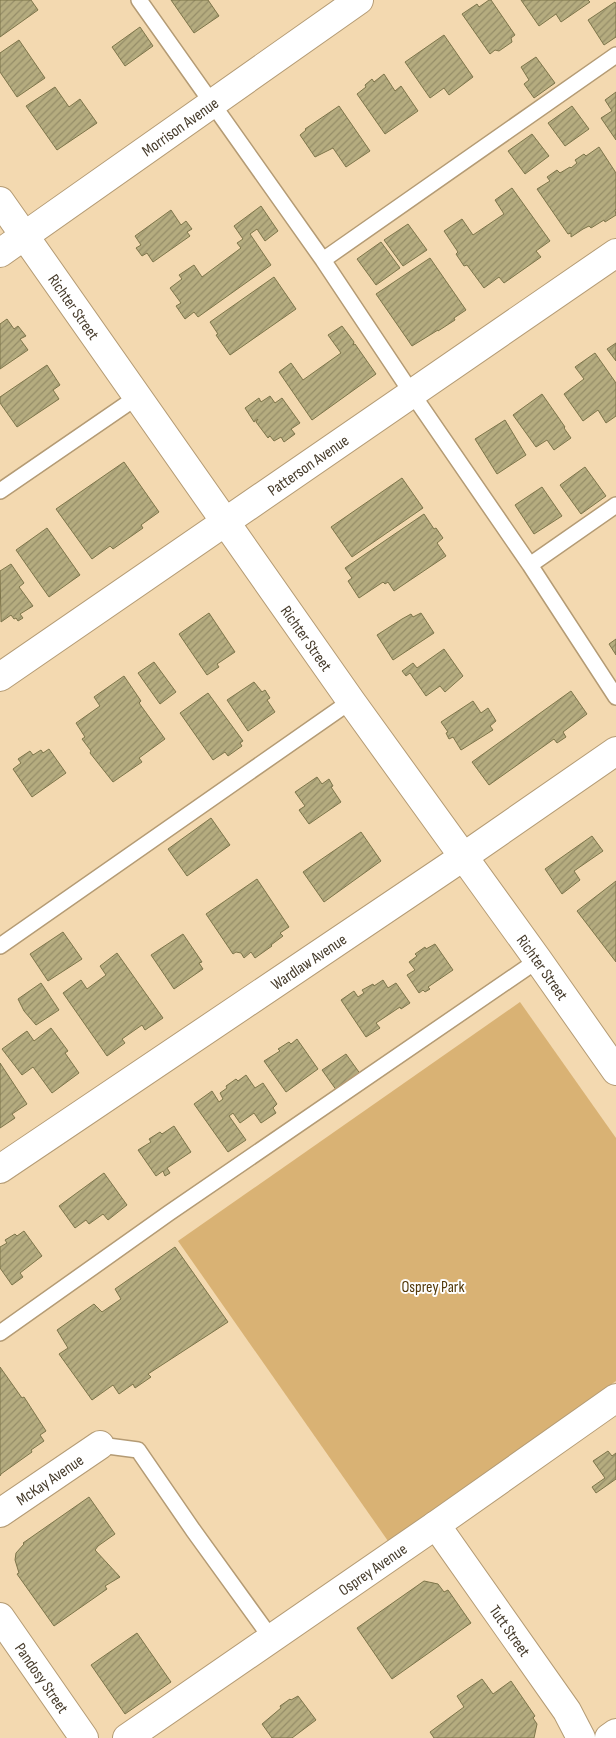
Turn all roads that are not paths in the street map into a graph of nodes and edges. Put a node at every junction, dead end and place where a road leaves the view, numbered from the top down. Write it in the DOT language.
graph roads {
  1 [pos="139,0"];
  2 [pos="359,0"];
  3 [pos="616,55"];
  4 [pos="211,103"];
  5 [pos="0,201"];
  6 [pos="24,236"];
  7 [pos="0,253"];
  8 [pos="616,253"];
  9 [pos="323,260"];
  10 [pos="411,392"];
  11 [pos="136,397"];
  12 [pos="0,491"];
  13 [pos="616,504"];
  14 [pos="226,522"];
  15 [pos="530,565"];
  16 [pos="0,677"];
  17 [pos="616,698"];
  18 [pos="351,701"];
  19 [pos="616,751"];
  20 [pos="463,857"];
  21 [pos="0,946"];
  22 [pos="538,960"];
  23 [pos="616,1071"];
  24 [pos="0,1169"];
  25 [pos="0,1333"];
  26 [pos="616,1398"];
  27 [pos="100,1445"];
  28 [pos="0,1513"];
  29 [pos="436,1525"];
  30 [pos="0,1617"];
  31 [pos="271,1638"];
  32 [pos="616,1733"];
  33 [pos="84,1738"];
  34 [pos="128,1738"];
  35 [pos="581,1738"];
  36 [pos="608,1738"];
  1 -- 4 [label="lane"];
  2 -- 4 [label="street, Morrison Avenue"];
  3 -- 9 [label="lane"];
  4 -- 6 [label="street, Morrison Avenue"];
  4 -- 9 [label="lane"];
  5 -- 6 [label="street, Richter Street"];
  6 -- 7 [label="street, Morrison Avenue"];
  6 -- 11 [label="street, Richter Street"];
  8 -- 10 [label="street, Patterson Avenue"];
  9 -- 10 [label="lane"];
  10 -- 14 [label="street, Patterson Avenue"];
  10 -- 15 [label="lane"];
  11 -- 12 [label="lane"];
  11 -- 14 [label="street, Richter Street"];
  13 -- 15 [label="lane"];
  14 -- 16 [label="street, Patterson Avenue"];
  14 -- 18 [label="street, Richter Street"];
  15 -- 17 [label="lane"];
  18 -- 20 [label="street, Richter Street"];
  18 -- 21 [label="lane"];
  19 -- 20 [label="street, Wardlaw Avenue"];
  20 -- 22 [label="street, Richter Street"];
  20 -- 24 [label="street, Wardlaw Avenue"];
  22 -- 23 [label="street, Richter Street"];
  22 -- 25 [label="lane"];
  26 -- 29 [label="street, Osprey Avenue"];
  27 -- 28 [label="street, McKay Avenue"];
  27 -- 31 [label="lane"];
  29 -- 31 [label="street, Osprey Avenue"];
  29 -- 35 [label="street, Tutt Street"];
  30 -- 33 [label="street, Pandosy Street"];
  31 -- 34 [label="street, Osprey Avenue"];
  32 -- 36 [label="street"];
}
